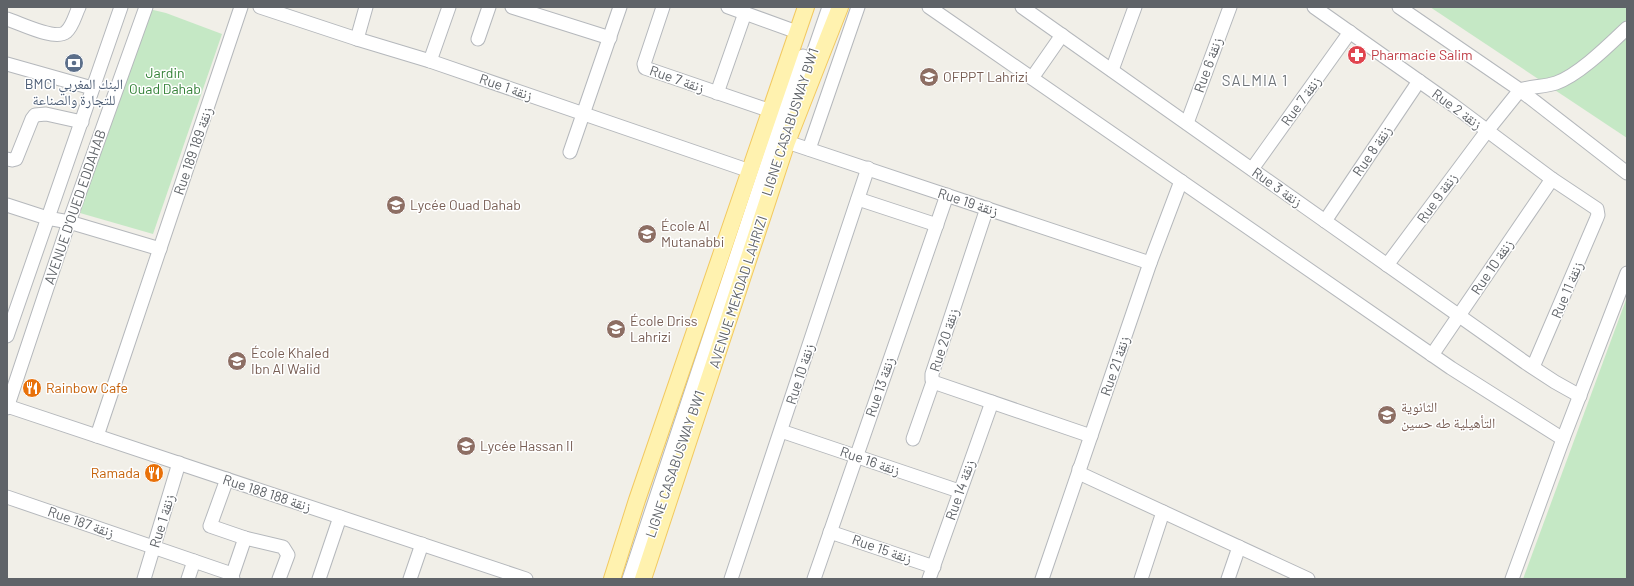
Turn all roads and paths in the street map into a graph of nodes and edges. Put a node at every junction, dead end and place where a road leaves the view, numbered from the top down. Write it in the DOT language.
graph roads {
  1 [pos="79,7"];
  2 [pos="121,7"];
  3 [pos="146,7"];
  4 [pos="242,7"];
  5 [pos="260,7"];
  6 [pos="366,7"];
  7 [pos="449,7"];
  8 [pos="489,7"];
  9 [pos="512,7"];
  10 [pos="620,7"];
  11 [pos="663,7"];
  12 [pos="728,7"];
  13 [pos="806,7"];
  14 [pos="820,7"];
  15 [pos="828,7"];
  16 [pos="840,7"];
  17 [pos="858,7"];
  18 [pos="929,7"];
  19 [pos="1022,7"];
  20 [pos="1136,7"];
  21 [pos="1230,7"];
  22 [pos="1314,7"];
  23 [pos="1399,7"];
  24 [pos="745,13"];
  25 [pos="7,19"];
  26 [pos="1627,28"];
  27 [pos="797,32"];
  28 [pos="1350,32"];
  29 [pos="1062,35"];
  30 [pos="610,38"];
  31 [pos="357,39"];
  32 [pos="478,39"];
  33 [pos="430,60"];
  34 [pos="7,64"];
  35 [pos="1112,70"];
  36 [pos="1032,78"];
  37 [pos="1419,81"];
  38 [pos="92,88"];
  39 [pos="1520,90"];
  40 [pos="718,93"];
  41 [pos="771,110"];
  42 [pos="584,114"];
  43 [pos="82,122"];
  44 [pos="1187,123"];
  45 [pos="1487,131"];
  46 [pos="787,142"];
  47 [pos="809,149"];
  48 [pos="570,152"];
  49 [pos="7,159"];
  50 [pos="868,168"];
  51 [pos="1252,169"];
  52 [pos="750,171"];
  53 [pos="1627,173"];
  54 [pos="1552,179"];
  55 [pos="1181,181"];
  56 [pos="947,195"];
  57 [pos="858,199"];
  58 [pos="7,205"];
  59 [pos="987,208"];
  60 [pos="1598,212"];
  61 [pos="47,218"];
  62 [pos="1325,221"];
  63 [pos="69,222"];
  64 [pos="937,224"];
  65 [pos="160,249"];
  66 [pos="1150,262"];
  67 [pos="1387,265"];
  68 [pos="1627,273"];
  69 [pos="1459,316"];
  70 [pos="7,336"];
  71 [pos="1432,355"];
  72 [pos="1533,367"];
  73 [pos="933,382"];
  74 [pos="1580,396"];
  75 [pos="992,402"];
  76 [pos="7,407"];
  77 [pos="781,431"];
  78 [pos="97,436"];
  79 [pos="1091,436"];
  80 [pos="913,439"];
  81 [pos="1563,439"];
  82 [pos="856,456"];
  83 [pos="180,463"];
  84 [pos="1079,469"];
  85 [pos="227,479"];
  86 [pos="959,491"];
  87 [pos="7,497"];
  88 [pos="1163,512"];
  89 [pos="340,517"];
  90 [pos="830,532"];
  91 [pos="245,538"];
  92 [pos="422,544"];
  93 [pos="154,547"];
  94 [pos="1239,547"];
  95 [pos="194,561"];
  96 [pos="932,573"];
  97 [pos="233,578"];
  98 [pos="144,579"];
  99 [pos="188,579"];
  100 [pos="279,579"];
  101 [pos="319,579"];
  102 [pos="410,579"];
  103 [pos="526,579"];
  104 [pos="612,579"];
  105 [pos="629,579"];
  106 [pos="637,579"];
  107 [pos="643,579"];
  108 [pos="731,579"];
  109 [pos="814,579"];
  110 [pos="1042,579"];
  111 [pos="1141,579"];
  112 [pos="1228,579"];
  113 [pos="1308,579"];
  114 [pos="1512,579"];
  1 -- 25 [label="street"];
  2 -- 38 [label="street, AVENUE D'OUED EDDAHAB"];
  3 -- 63 [label="street, AVENUE D'OUED EDDAHAB"];
  4 -- 65 [label="street, Rue 189 زنقة 189"];
  5 -- 31 [label="street, Rue 1 زنقة"];
  6 -- 31 [label="street"];
  7 -- 33 [label="street"];
  8 -- 32 [label="street"];
  9 -- 30 [label="street"];
  10 -- 30 [label="street"];
  11 -- 40 [label="street, Rue 7 زنقة"];
  12 -- 24 [label="street"];
  13 -- 27 [label="main road, AVENUE MEKDAD LAHRIZI"];
  14 -- 105 [label="street, LIGNE CASABUSWAY BW1"];
  15 -- 106 [label="street, LIGNE CASABUSWAY BW1"];
  16 -- 46 [label="main road, AVENUE MEKDAD LAHRIZI"];
  17 -- 47 [label="street"];
  18 -- 36 [label="street"];
  19 -- 29 [label="street, Rue 3 زنقة"];
  20 -- 35 [label="street"];
  21 -- 44 [label="street, Rue 6 زنقة"];
  22 -- 28 [label="street, Rue 2 زنقة"];
  23 -- 39 [label="street"];
  24 -- 27 [label="street"];
  24 -- 40 [label="street"];
  26 -- 39 [label="street"];
  27 -- 41 [label="main road, AVENUE MEKDAD LAHRIZI"];
  28 -- 37 [label="street, Rue 2 زنقة"];
  28 -- 51 [label="street, Rue 7 زنقة"];
  29 -- 35 [label="street, Rue 3 زنقة"];
  29 -- 36 [label="street"];
  30 -- 42 [label="street"];
  31 -- 33 [label="street, Rue 1 زنقة"];
  33 -- 42 [label="street, Rue 1 زنقة"];
  34 -- 38 [label="street"];
  35 -- 44 [label="street, Rue 3 زنقة"];
  36 -- 55 [label="street"];
  37 -- 45 [label="street, Rue 2 زنقة"];
  37 -- 62 [label="street, Rue 8 زنقة"];
  38 -- 43 [label="street, AVENUE D'OUED EDDAHAB"];
  39 -- 45 [label="street, Rue 9 زنقة"];
  39 -- 53 [label="street"];
  40 -- 41 [label="street, Rue 7 زنقة"];
  41 -- 52 [label="main road, AVENUE MEKDAD LAHRIZI"];
  42 -- 48 [label="street"];
  42 -- 52 [label="street, Rue 1 زنقة"];
  43 -- 49 [label="street"];
  43 -- 61 [label="street, AVENUE D'OUED EDDAHAB"];
  44 -- 51 [label="street, Rue 3 زنقة"];
  45 -- 54 [label="street, Rue 2 زنقة"];
  45 -- 67 [label="street, Rue 9 زنقة"];
  46 -- 47 [label="street, Rue 19 زنقة"];
  46 -- 107 [label="main road, AVENUE MEKDAD LAHRIZI"];
  47 -- 50 [label="street, Rue 19 زنقة"];
  50 -- 56 [label="street, Rue 19 زنقة"];
  50 -- 57 [label="street, Rue 10 زنقة"];
  51 -- 62 [label="street, Rue 3 زنقة"];
  52 -- 104 [label="main road, AVENUE MEKDAD LAHRIZI"];
  54 -- 60 [label="street, Rue 2 زنقة"];
  54 -- 69 [label="street, Rue 10 زنقة"];
  55 -- 66 [label="street, Rue 21 زنقة"];
  55 -- 71 [label="street"];
  56 -- 59 [label="street, Rue 19 زنقة"];
  56 -- 64 [label="street, Rue 13 زنقة"];
  57 -- 64 [label="street"];
  57 -- 77 [label="street, Rue 10 زنقة"];
  58 -- 61 [label="street"];
  59 -- 66 [label="street, Rue 19 زنقة"];
  59 -- 73 [label="street, Rue 20 زنقة"];
  60 -- 72 [label="street, Rue 11 زنقة"];
  61 -- 63 [label="street"];
  61 -- 70 [label="street, AVENUE D'OUED EDDAHAB"];
  62 -- 67 [label="street, Rue 3 زنقة"];
  63 -- 65 [label="street"];
  63 -- 76 [label="street, AVENUE D'OUED EDDAHAB"];
  64 -- 82 [label="street, Rue 13 زنقة"];
  65 -- 78 [label="street, Rue 189 زنقة 189"];
  66 -- 79 [label="street, Rue 21 زنقة"];
  67 -- 69 [label="street, Rue 3 زنقة"];
  68 -- 74 [label="street"];
  69 -- 71 [label="street, Rue 10 زنقة"];
  69 -- 72 [label="street, Rue 3 زنقة"];
  71 -- 81 [label="street"];
  72 -- 74 [label="street, Rue 3 زنقة"];
  73 -- 75 [label="street, Rue 20 زنقة"];
  73 -- 80 [label="street"];
  74 -- 81 [label="street"];
  75 -- 79 [label="street, Rue 20 زنقة"];
  75 -- 86 [label="street, Rue 14 زنقة"];
  76 -- 78 [label="street, Rue 188 زنقة 188"];
  77 -- 82 [label="street, Rue 16 زنقة"];
  77 -- 108 [label="street, Rue 10 زنقة"];
  78 -- 83 [label="street, Rue 188 زنقة 188"];
  79 -- 84 [label="street, Rue 21 زنقة"];
  81 -- 114 [label="street"];
  82 -- 86 [label="street, Rue 16 زنقة"];
  82 -- 90 [label="street, Rue 13 زنقة"];
  83 -- 85 [label="street, Rue 188 زنقة 188"];
  83 -- 93 [label="street, Rue 1 زنقة"];
  84 -- 88 [label="street"];
  84 -- 110 [label="street, Rue 21 زنقة"];
  85 -- 89 [label="street, Rue 188 زنقة 188"];
  85 -- 91 [label="street"];
  86 -- 96 [label="street, Rue 14 زنقة"];
  87 -- 93 [label="street, Rue 187 زنقة"];
  88 -- 94 [label="street"];
  88 -- 111 [label="street"];
  89 -- 92 [label="street, Rue 188 زنقة 188"];
  89 -- 101 [label="street"];
  90 -- 96 [label="street, Rue 15 زنقة"];
  90 -- 109 [label="street, Rue 13 زنقة"];
  91 -- 97 [label="street"];
  91 -- 100 [label="street"];
  92 -- 102 [label="street"];
  92 -- 103 [label="street, Rue 188 زنقة 188"];
  93 -- 95 [label="street"];
  93 -- 98 [label="street, Rue 1 زنقة"];
  94 -- 112 [label="street"];
  94 -- 113 [label="street"];
  95 -- 97 [label="street"];
  95 -- 99 [label="street"];
}
